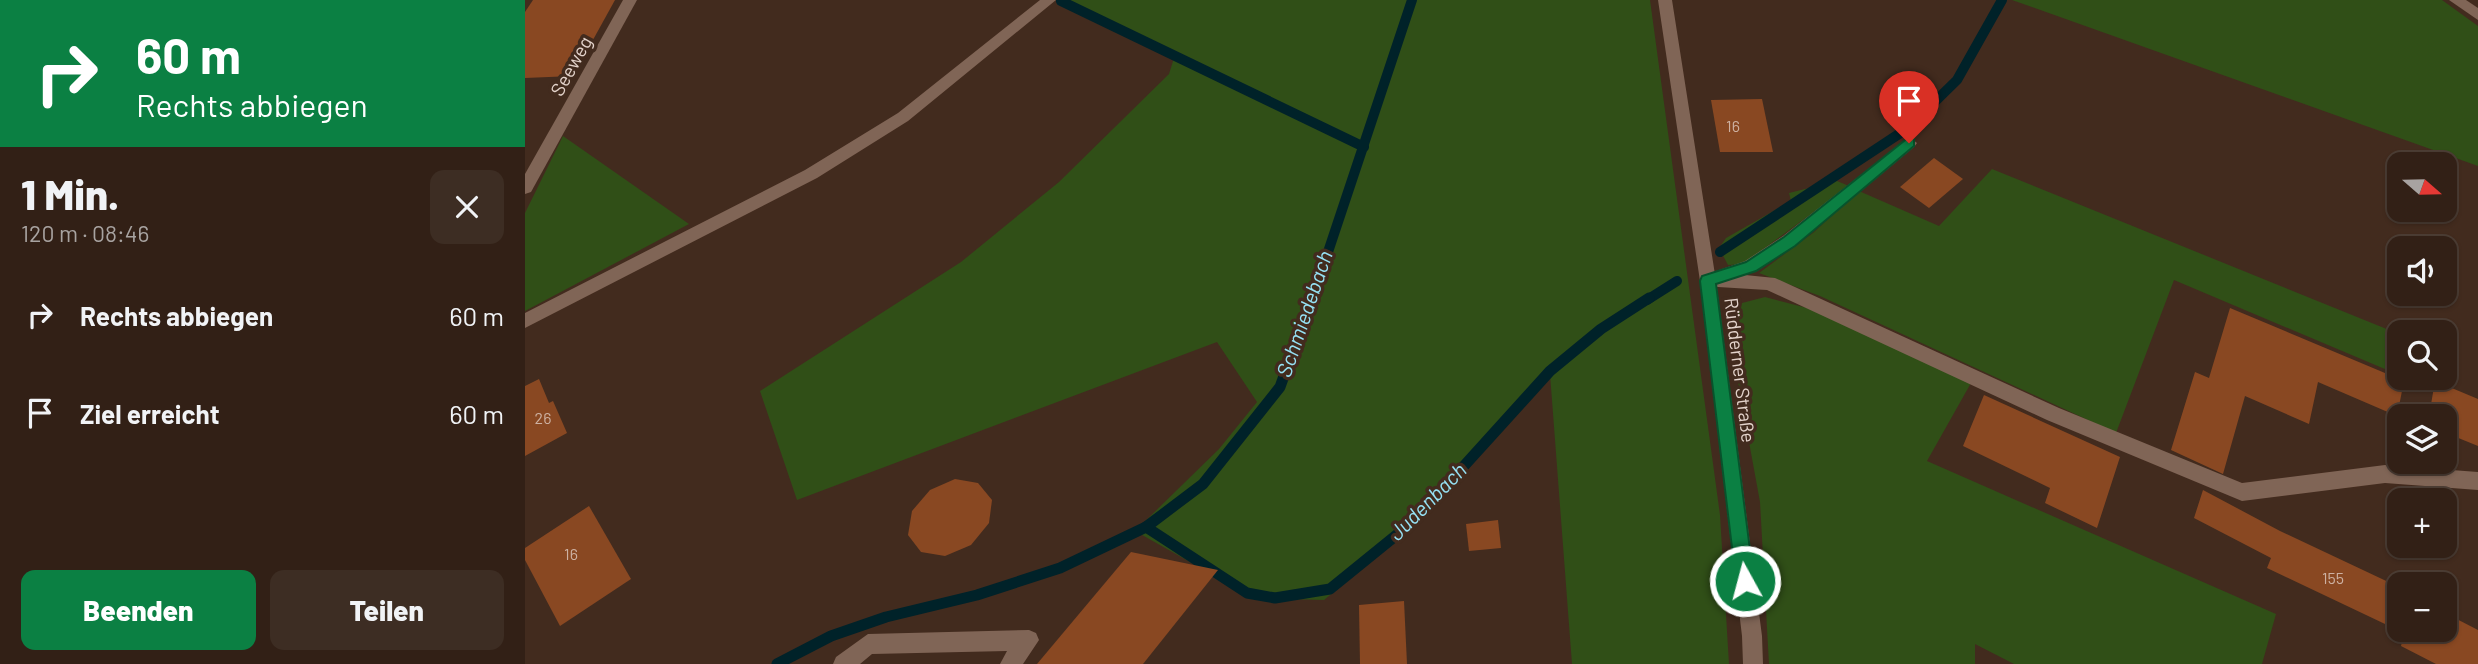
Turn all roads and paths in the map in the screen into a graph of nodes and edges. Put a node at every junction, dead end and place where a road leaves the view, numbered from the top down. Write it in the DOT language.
graph roads {
  1 [pos="630,0"];
  2 [pos="1049,0"];
  3 [pos="1665,0"];
  4 [pos="2456,0"];
  5 [pos="2478,15"];
  6 [pos="1909,143"];
  7 [pos="525,188"];
  8 [pos="1708,281"];
  9 [pos="525,321"];
  10 [pos="2478,481"];
  11 [pos="843,664"];
  12 [pos="1010,664"];
  13 [pos="1753,664"];
  1 -- 7 [label="street, Seeweg"];
  2 -- 9 [label="street"];
  3 -- 8 [label="street, Rüdderner Straße"];
  4 -- 5 [label="street"];
  6 -- 8 [label="street"];
  8 -- 10 [label="street"];
  8 -- 13 [label="street, Rüdderner Straße"];
  11 -- 12 [label="street"];
}
